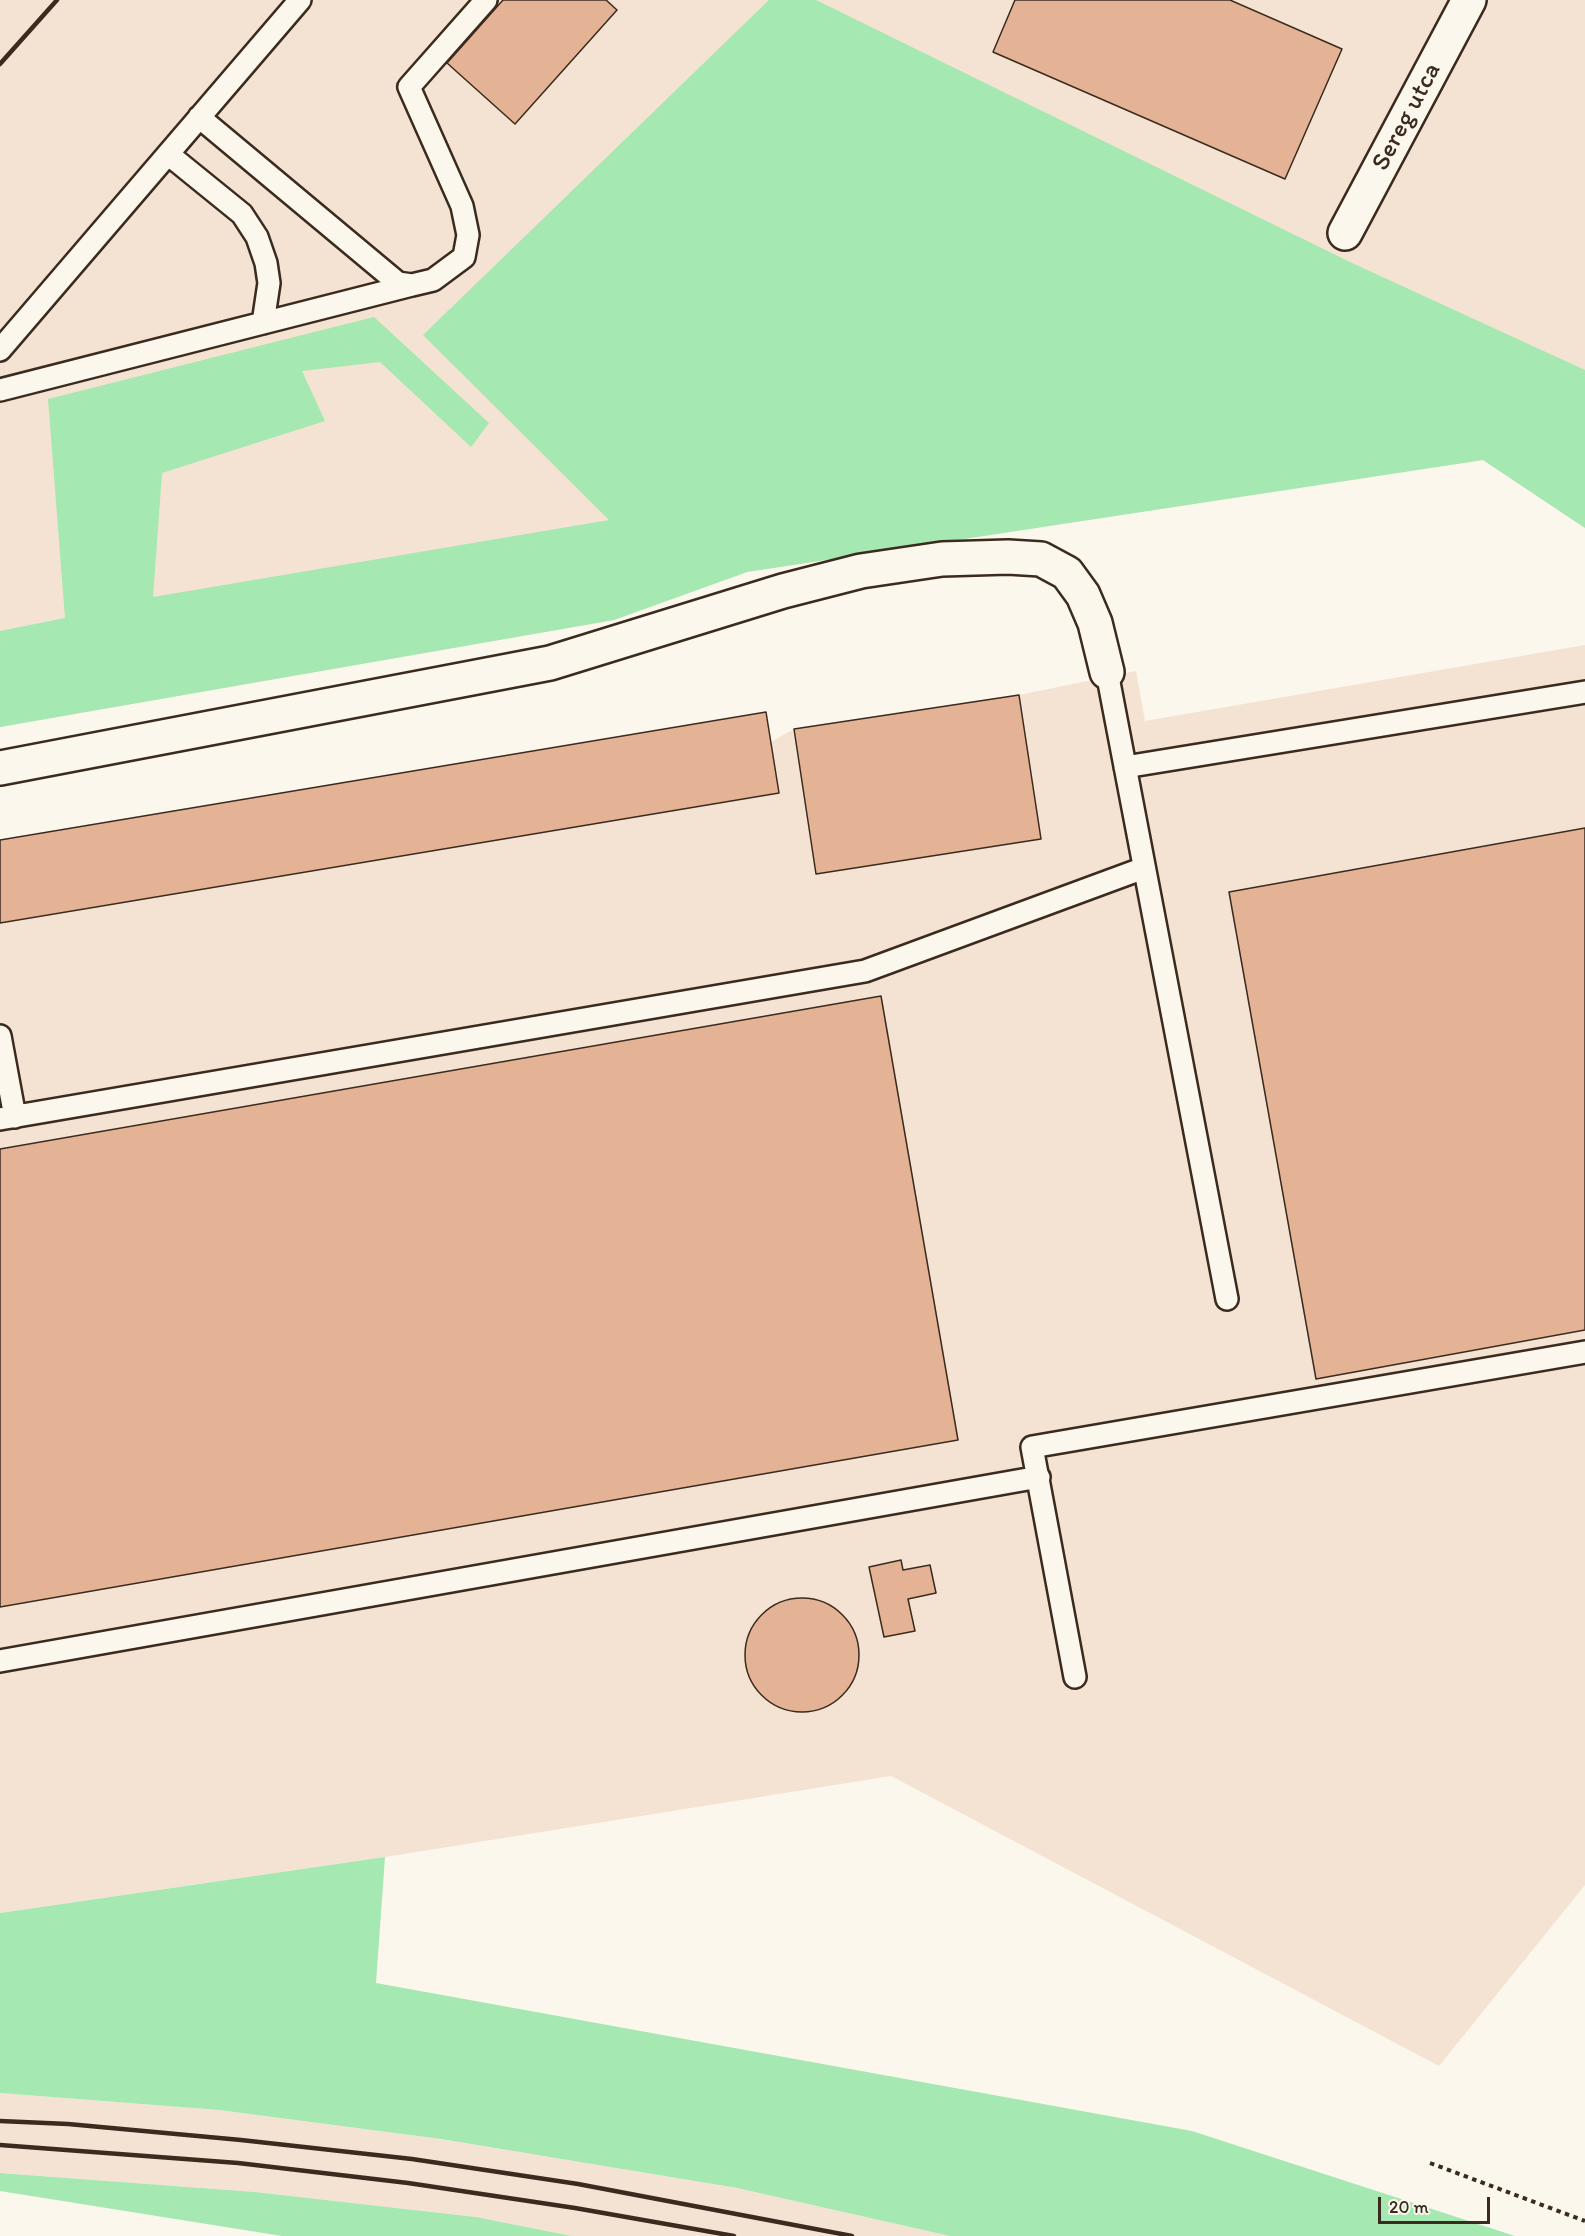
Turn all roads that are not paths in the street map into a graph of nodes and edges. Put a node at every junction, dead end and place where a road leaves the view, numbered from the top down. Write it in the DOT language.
graph roads {
  1 [pos="300,0"];
  2 [pos="486,0"];
  3 [pos="1469,0"];
  4 [pos="199,117"];
  5 [pos="168,154"];
  6 [pos="1345,233"];
  7 [pos="412,285"];
  8 [pos="263,323"];
  9 [pos="0,350"];
  10 [pos="0,390"];
  11 [pos="1107,672"];
  12 [pos="1585,692"];
  13 [pos="1125,767"];
  14 [pos="0,768"];
  15 [pos="1144,868"];
  16 [pos="0,1036"];
  17 [pos="7,1118"];
  18 [pos="1227,1299"];
  19 [pos="1585,1352"];
  20 [pos="1039,1477"];
  21 [pos="0,1660"];
  22 [pos="1076,1677"];
  1 -- 4 [label="lane"];
  2 -- 7 [label="lane"];
  3 -- 6 [label="street, Sereg utca"];
  4 -- 5 [label="lane"];
  4 -- 7 [label="lane"];
  5 -- 8 [label="lane"];
  5 -- 9 [label="lane"];
  7 -- 8 [label="lane"];
  8 -- 10 [label="lane"];
  11 -- 13 [label="lane"];
  11 -- 14 [label="street"];
  12 -- 13 [label="lane"];
  13 -- 15 [label="lane"];
  15 -- 17 [label="lane"];
  15 -- 18 [label="lane"];
  16 -- 17 [label="lane"];
  19 -- 20 [label="lane"];
  20 -- 21 [label="lane"];
  20 -- 22 [label="lane"];
}
